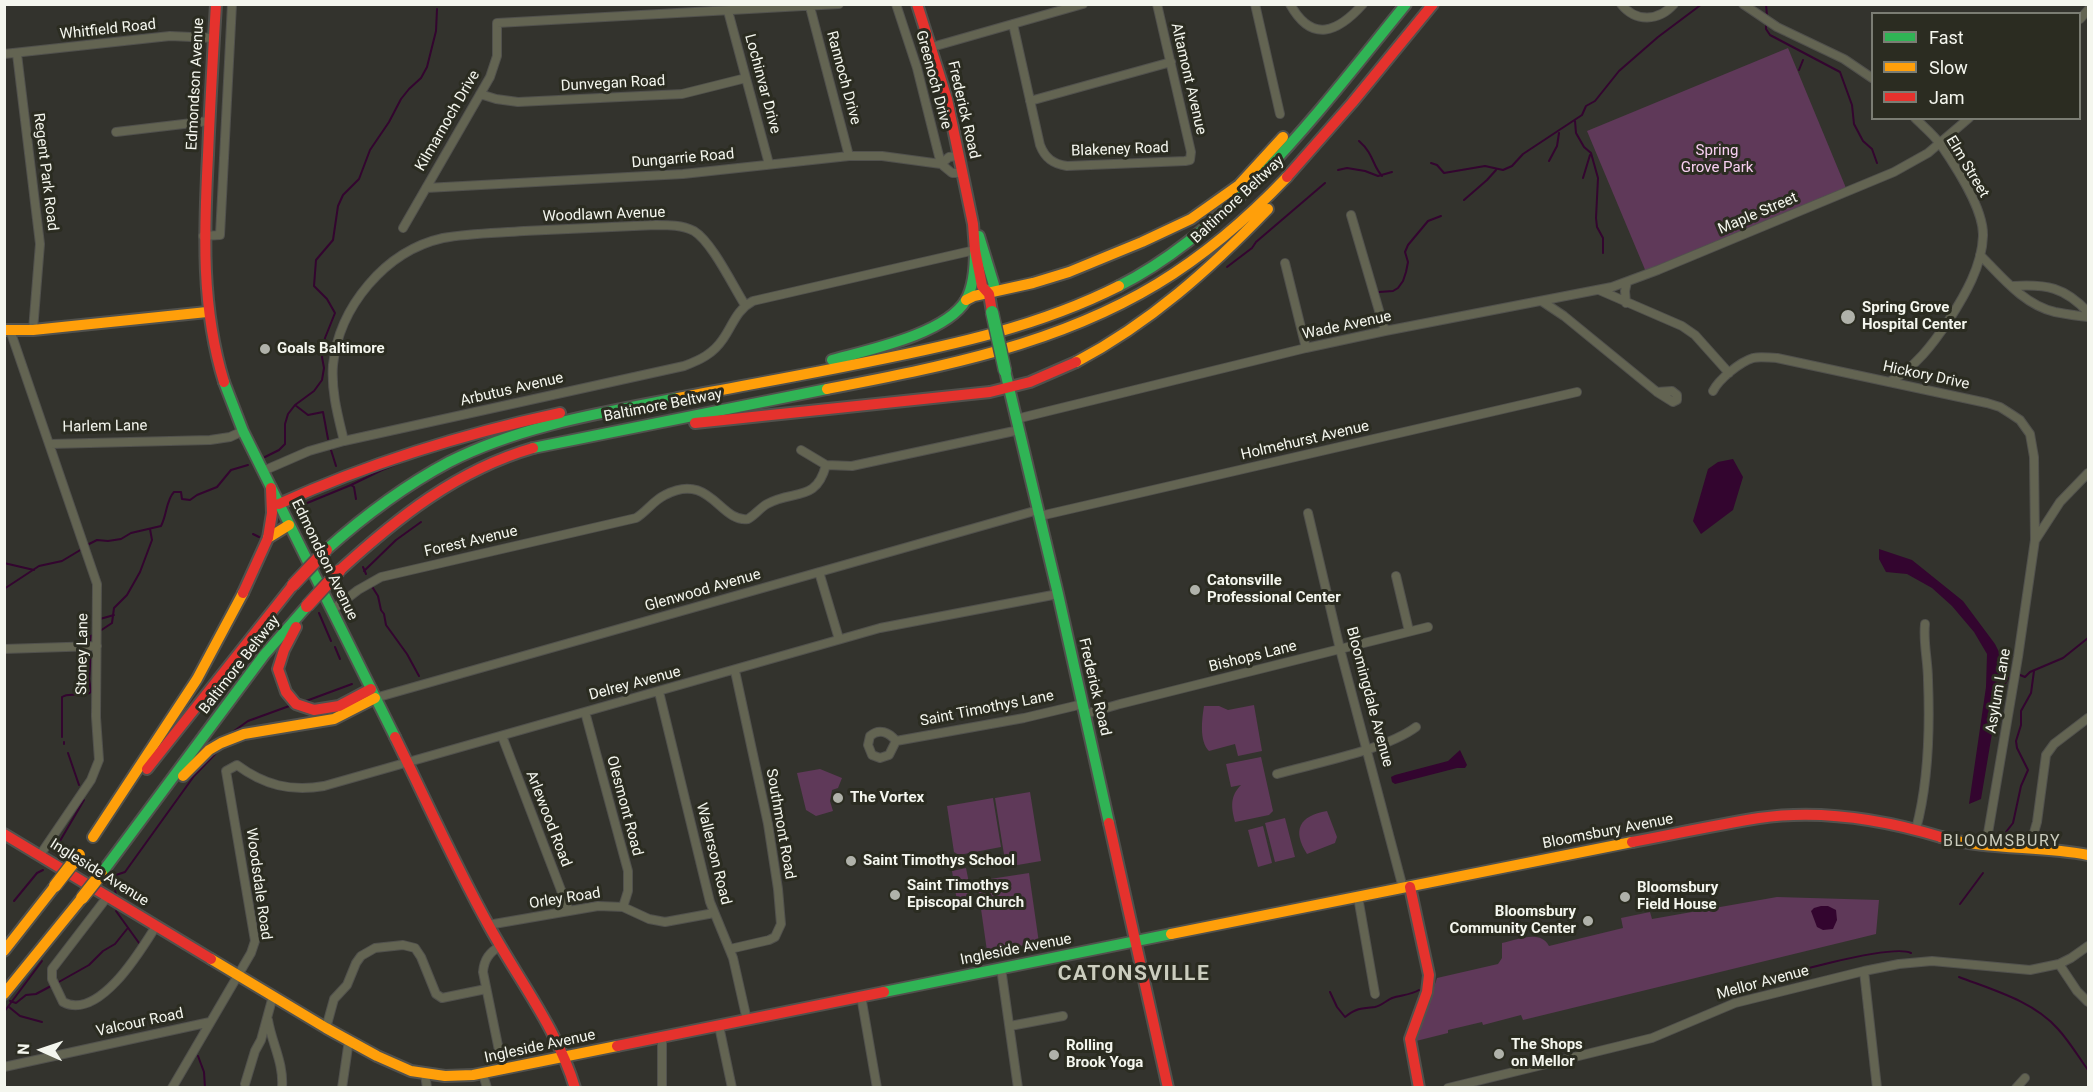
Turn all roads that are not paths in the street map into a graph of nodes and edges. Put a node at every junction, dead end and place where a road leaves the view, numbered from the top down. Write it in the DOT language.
graph roads {
  1 [pos="216,4"];
  2 [pos="232,4"];
  3 [pos="839,4"];
  4 [pos="896,4"];
  5 [pos="917,4"];
  6 [pos="1083,4"];
  7 [pos="1157,4"];
  8 [pos="1255,4"];
  9 [pos="1290,4"];
  10 [pos="1363,4"];
  11 [pos="1406,4"];
  12 [pos="1433,4"];
  13 [pos="1621,4"];
  14 [pos="1674,4"];
  15 [pos="1744,5"];
  16 [pos="810,7"];
  17 [pos="728,11"];
  18 [pos="1013,24"];
  19 [pos="214,39"];
  20 [pos="933,47"];
  21 [pos="4,54"];
  22 [pos="16,54"];
  23 [pos="1171,62"];
  24 [pos="1871,77"];
  25 [pos="746,78"];
  26 [pos="480,94"];
  27 [pos="1030,101"];
  28 [pos="1323,104"];
  29 [pos="210,108"];
  30 [pos="227,109"];
  31 [pos="1280,114"];
  32 [pos="1917,120"];
  33 [pos="1967,120"];
  34 [pos="209,121"];
  35 [pos="116,132"];
  36 [pos="1320,141"];
  37 [pos="1940,144"];
  38 [pos="849,156"];
  39 [pos="958,156"];
  40 [pos="1190,160"];
  41 [pos="770,164"];
  42 [pos="941,164"];
  43 [pos="962,173"];
  44 [pos="426,188"];
  45 [pos="1351,215"];
  46 [pos="974,224"];
  47 [pos="403,228"];
  48 [pos="203,236"];
  49 [pos="975,250"];
  50 [pos="1980,255"];
  51 [pos="1285,263"];
  52 [pos="991,274"];
  53 [pos="1627,282"];
  54 [pos="2013,286"];
  55 [pos="1599,290"];
  56 [pos="989,294"];
  57 [pos="966,300"];
  58 [pos="1543,302"];
  59 [pos="1626,303"];
  60 [pos="745,306"];
  61 [pos="207,312"];
  62 [pos="2088,312"];
  63 [pos="2088,317"];
  64 [pos="7,330"];
  65 [pos="33,330"];
  66 [pos="1385,331"];
  67 [pos="1306,348"];
  68 [pos="1730,373"];
  69 [pos="1889,382"];
  70 [pos="1009,389"];
  71 [pos="717,391"];
  72 [pos="1713,391"];
  73 [pos="1577,392"];
  74 [pos="1658,392"];
  75 [pos="660,401"];
  76 [pos="1018,425"];
  77 [pos="621,430"];
  78 [pos="243,431"];
  79 [pos="344,441"];
  80 [pos="50,444"];
  81 [pos="801,450"];
  82 [pos="826,465"];
  83 [pos="263,471"];
  84 [pos="2088,473"];
  85 [pos="271,488"];
  86 [pos="279,504"];
  87 [pos="1039,513"];
  88 [pos="1308,513"];
  89 [pos="290,525"];
  90 [pos="268,537"];
  91 [pos="2035,540"];
  92 [pos="819,572"];
  93 [pos="1396,576"];
  94 [pos="1058,594"];
  95 [pos="307,606"];
  96 [pos="332,609"];
  97 [pos="1925,624"];
  98 [pos="1428,627"];
  99 [pos="1409,631"];
  100 [pos="839,639"];
  101 [pos="97,646"];
  102 [pos="4,649"];
  103 [pos="1340,649"];
  104 [pos="735,671"];
  105 [pos="658,692"];
  106 [pos="373,693"];
  107 [pos="1084,709"];
  108 [pos="585,712"];
  109 [pos="2088,718"];
  110 [pos="1416,727"];
  111 [pos="502,736"];
  112 [pos="896,741"];
  113 [pos="1367,749"];
  114 [pos="408,763"];
  115 [pos="226,771"];
  116 [pos="1277,774"];
  117 [pos="1916,829"];
  118 [pos="4,834"];
  119 [pos="93,837"];
  120 [pos="1986,845"];
  121 [pos="2031,847"];
  122 [pos="118,850"];
  123 [pos="40,855"];
  124 [pos="2088,855"];
  125 [pos="1406,887"];
  126 [pos="108,896"];
  127 [pos="1358,897"];
  128 [pos="623,907"];
  129 [pos="569,911"];
  130 [pos="714,913"];
  131 [pos="488,925"];
  132 [pos="156,926"];
  133 [pos="1135,941"];
  134 [pos="500,946"];
  135 [pos="2088,946"];
  136 [pos="730,949"];
  137 [pos="4,951"];
  138 [pos="2059,964"];
  139 [pos="1001,968"];
  140 [pos="1864,971"];
  141 [pos="238,975"];
  142 [pos="486,989"];
  143 [pos="4,994"];
  144 [pos="1375,994"];
  145 [pos="273,996"];
  146 [pos="861,996"];
  147 [pos="2088,1002"];
  148 [pos="267,1016"];
  149 [pos="1063,1016"];
  150 [pos="747,1020"];
  151 [pos="210,1022"];
  152 [pos="719,1026"];
  153 [pos="1010,1026"];
  154 [pos="326,1028"];
  155 [pos="662,1037"];
  156 [pos="348,1040"];
  157 [pos="565,1057"];
  158 [pos="4,1066"];
  159 [pos="503,1070"];
  160 [pos="425,1074"];
  161 [pos="483,1074"];
  162 [pos="2025,1078"];
  163 [pos="245,1084"];
  164 [pos="874,1087"];
  165 [pos="172,1088"];
  166 [pos="282,1088"];
  167 [pos="342,1088"];
  168 [pos="427,1088"];
  169 [pos="486,1088"];
  170 [pos="575,1088"];
  171 [pos="662,1088"];
  172 [pos="732,1088"];
  173 [pos="1018,1088"];
  174 [pos="1168,1088"];
  175 [pos="1419,1088"];
  176 [pos="1448,1088"];
  177 [pos="1877,1088"];
  178 [pos="2016,1088"];
  1 -- 19 [label="main road, Edmondson Avenue"];
  2 -- 30 [label="street"];
  3 -- 16 [label="street"];
  4 -- 42 [label="street, Greenoch Drive"];
  5 -- 20 [label="main road, Frederick Road"];
  6 -- 18 [label="street"];
  7 -- 23 [label="street, Altamont Avenue"];
  8 -- 31 [label="street"];
  9 -- 10 [label="street"];
  11 -- 28 [label="main road, Baltimore Beltway"];
  12 -- 36 [label="main road, Baltimore Beltway"];
  13 -- 14 [label="street"];
  15 -- 24 [label="street"];
  16 -- 17 [label="street"];
  16 -- 38 [label="street, Rannoch Drive"];
  17 -- 25 [label="street, Lochinvar Drive"];
  17 -- 26 [label="street, Kilmarnoch Drive"];
  18 -- 20 [label="street"];
  18 -- 27 [label="street, Blakeney Road"];
  19 -- 22 [label="street, Whitfield Road"];
  19 -- 29 [label="main road, Edmondson Avenue"];
  20 -- 39 [label="main road, Frederick Road"];
  21 -- 22 [label="street, Whitfield Road"];
  22 -- 65 [label="street, Regent Park Road"];
  23 -- 27 [label="street"];
  23 -- 40 [label="street, Altamont Avenue"];
  25 -- 26 [label="street, Dunvegan Road"];
  25 -- 41 [label="street, Lochinvar Drive"];
  26 -- 44 [label="street, Kilmarnoch Drive"];
  27 -- 40 [label="street, Blakeney Road"];
  28 -- 56 [label="main road"];
  28 -- 71 [label="main road, Baltimore Beltway"];
  29 -- 30 [label="street"];
  29 -- 34 [label="main road, Edmondson Avenue"];
  30 -- 48 [label="street"];
  32 -- 37 [label="street, Elm Street"];
  33 -- 37 [label="street, Maple Street"];
  34 -- 35 [label="street"];
  34 -- 48 [label="main road, Edmondson Avenue"];
  36 -- 70 [label="main road"];
  36 -- 77 [label="main road, Baltimore Beltway"];
  37 -- 50 [label="street, Elm Street"];
  37 -- 53 [label="street, Maple Street"];
  38 -- 41 [label="street, Dungarrie Road"];
  38 -- 42 [label="street, Dungarrie Road"];
  39 -- 42 [label="street"];
  39 -- 43 [label="main road, Frederick Road"];
  41 -- 44 [label="street, Dungarrie Road"];
  42 -- 43 [label="street, Dungarrie Road"];
  43 -- 46 [label="main road, Frederick Road"];
  44 -- 47 [label="street, Kilmarnoch Drive"];
  45 -- 66 [label="street"];
  46 -- 49 [label="main road, Frederick Road"];
  46 -- 52 [label="main road, Frederick Road"];
  48 -- 61 [label="main road, Edmondson Avenue"];
  49 -- 52 [label="main road"];
  49 -- 56 [label="main road, Frederick Road"];
  49 -- 57 [label="main road"];
  49 -- 60 [label="street"];
  50 -- 54 [label="street"];
  50 -- 69 [label="street, Elm Street"];
  51 -- 67 [label="street"];
  52 -- 56 [label="main road, Frederick Road"];
  53 -- 55 [label="street, Maple Street"];
  53 -- 59 [label="street"];
  54 -- 62 [label="street"];
  54 -- 63 [label="street"];
  55 -- 58 [label="street, Maple Street"];
  55 -- 59 [label="street"];
  56 -- 57 [label="main road"];
  56 -- 70 [label="main road, Frederick Road, bridge"];
  57 -- 71 [label="main road"];
  58 -- 66 [label="street, Wade Avenue"];
  58 -- 74 [label="street"];
  59 -- 68 [label="street"];
  60 -- 79 [label="street, Arbutus Avenue"];
  60 -- 79 [label="street, Woodlawn Avenue"];
  61 -- 65 [label="main road, Harlem Lane"];
  61 -- 78 [label="main road, Edmondson Avenue"];
  64 -- 65 [label="main road, Harlem Lane"];
  64 -- 80 [label="street, Harlem Lane"];
  66 -- 67 [label="street, Wade Avenue"];
  67 -- 76 [label="street, Wade Avenue"];
  68 -- 69 [label="street, Hickory Drive"];
  68 -- 72 [label="street, Hickory Drive"];
  69 -- 91 [label="street, Hickory Drive"];
  70 -- 76 [label="main road, Frederick Road"];
  70 -- 77 [label="main road"];
  71 -- 75 [label="main road, Baltimore Beltway"];
  73 -- 87 [label="street, Holmehurst Avenue"];
  75 -- 86 [label="main road"];
  75 -- 119 [label="main road, Baltimore Beltway, bridge"];
  76 -- 82 [label="street"];
  76 -- 87 [label="main road, Frederick Road"];
  77 -- 95 [label="main road, Baltimore Beltway, bridge"];
  78 -- 80 [label="street, Harlem Lane"];
  78 -- 83 [label="main road, Edmondson Avenue"];
  79 -- 83 [label="street, Arbutus Avenue"];
  80 -- 101 [label="street, Stoney Lane"];
  81 -- 82 [label="street"];
  82 -- 96 [label="street, Forest Avenue"];
  83 -- 85 [label="main road, Edmondson Avenue"];
  84 -- 91 [label="street"];
  85 -- 86 [label="main road, Edmondson Avenue"];
  85 -- 90 [label="main road"];
  86 -- 89 [label="main road, Edmondson Avenue"];
  87 -- 92 [label="street, Glenwood Avenue"];
  87 -- 94 [label="main road, Frederick Road"];
  88 -- 103 [label="street, Bloomingdale Avenue"];
  89 -- 90 [label="main road"];
  89 -- 96 [label="main road, Edmondson Avenue"];
  90 -- 119 [label="main road"];
  91 -- 120 [label="street, Asylum Lane"];
  92 -- 100 [label="street"];
  92 -- 106 [label="street, Glenwood Avenue"];
  93 -- 99 [label="street"];
  94 -- 100 [label="street, Delrey Avenue"];
  94 -- 107 [label="main road, Frederick Road"];
  95 -- 106 [label="main road"];
  95 -- 122 [label="main road, Baltimore Beltway"];
  96 -- 106 [label="main road, Edmondson Avenue"];
  97 -- 117 [label="street"];
  98 -- 99 [label="street, Bishops Lane"];
  99 -- 103 [label="street, Bishops Lane"];
  100 -- 104 [label="street, Delrey Avenue"];
  101 -- 102 [label="street"];
  101 -- 123 [label="street, Stoney Lane"];
  103 -- 107 [label="street, Bishops Lane"];
  103 -- 113 [label="street, Bloomingdale Avenue"];
  104 -- 105 [label="street, Delrey Avenue"];
  104 -- 136 [label="street, Southmont Road"];
  105 -- 108 [label="street, Delrey Avenue"];
  105 -- 130 [label="street, Wallerson Road"];
  106 -- 114 [label="main road, Edmondson Avenue"];
  106 -- 122 [label="main road"];
  107 -- 112 [label="street, Saint Timothys Lane"];
  107 -- 133 [label="main road, Frederick Road"];
  108 -- 111 [label="street, Delrey Avenue"];
  108 -- 128 [label="street, Olesmont Road"];
  109 -- 121 [label="street"];
  110 -- 113 [label="street"];
  111 -- 114 [label="street, Delrey Avenue"];
  111 -- 129 [label="street, Arlewood Road"];
  113 -- 116 [label="street"];
  113 -- 125 [label="street, Bloomingdale Avenue"];
  114 -- 115 [label="street, Delrey Avenue"];
  114 -- 131 [label="main road, Edmondson Avenue"];
  115 -- 141 [label="street, Woodsdale Road"];
  117 -- 120 [label="main road, Bloomsbury Avenue"];
  117 -- 125 [label="main road, Bloomsbury Avenue"];
  118 -- 123 [label="main road, Ingleside Avenue"];
  119 -- 137 [label="main road, Baltimore Beltway, bridge"];
  120 -- 121 [label="main road, Bloomsbury Avenue"];
  121 -- 124 [label="main road, Bloomsbury Avenue"];
  122 -- 143 [label="main road, Baltimore Beltway, bridge"];
  123 -- 126 [label="main road, Ingleside Avenue"];
  125 -- 127 [label="main road, Bloomsbury Avenue"];
  125 -- 175 [label="main road, Bloomingdale Avenue"];
  126 -- 132 [label="main road, Ingleside Avenue"];
  126 -- 132 [label="street"];
  127 -- 133 [label="main road, Bloomsbury Avenue"];
  127 -- 144 [label="street"];
  128 -- 129 [label="street, Orley Road"];
  128 -- 130 [label="street, Orley Road"];
  129 -- 131 [label="street, Orley Road"];
  130 -- 136 [label="street, Wallerson Road"];
  131 -- 134 [label="main road, Edmondson Avenue"];
  132 -- 141 [label="main road, Ingleside Avenue"];
  133 -- 139 [label="main road, Ingleside Avenue"];
  133 -- 174 [label="main road, Frederick Road"];
  134 -- 142 [label="street"];
  134 -- 157 [label="main road, Edmondson Avenue"];
  135 -- 138 [label="street, Mellor Avenue"];
  136 -- 150 [label="street, Wallerson Road"];
  138 -- 140 [label="street, Mellor Avenue"];
  138 -- 147 [label="street"];
  139 -- 146 [label="main road, Ingleside Avenue"];
  139 -- 153 [label="street"];
  140 -- 176 [label="street, Mellor Avenue"];
  140 -- 177 [label="street"];
  141 -- 145 [label="main road, Ingleside Avenue"];
  141 -- 151 [label="street, Woodsdale Road"];
  142 -- 154 [label="street"];
  142 -- 159 [label="street"];
  145 -- 148 [label="street"];
  145 -- 154 [label="main road, Ingleside Avenue"];
  146 -- 150 [label="main road, Ingleside Avenue"];
  146 -- 164 [label="street"];
  148 -- 163 [label="street"];
  148 -- 166 [label="street"];
  149 -- 153 [label="street"];
  150 -- 152 [label="main road, Ingleside Avenue"];
  151 -- 158 [label="street, Valcour Road"];
  151 -- 165 [label="street, Woodsdale Road"];
  152 -- 155 [label="main road, Ingleside Avenue"];
  152 -- 172 [label="street"];
  153 -- 173 [label="street"];
  154 -- 156 [label="main road, Ingleside Avenue"];
  155 -- 157 [label="main road, Ingleside Avenue"];
  155 -- 171 [label="street"];
  156 -- 160 [label="main road, Ingleside Avenue"];
  156 -- 167 [label="street"];
  157 -- 159 [label="main road, Ingleside Avenue"];
  157 -- 170 [label="main road, Edmondson Avenue"];
  159 -- 161 [label="main road, Ingleside Avenue"];
  160 -- 161 [label="main road, Ingleside Avenue"];
  160 -- 168 [label="street"];
  161 -- 169 [label="street"];
  162 -- 178 [label="street"];
}
